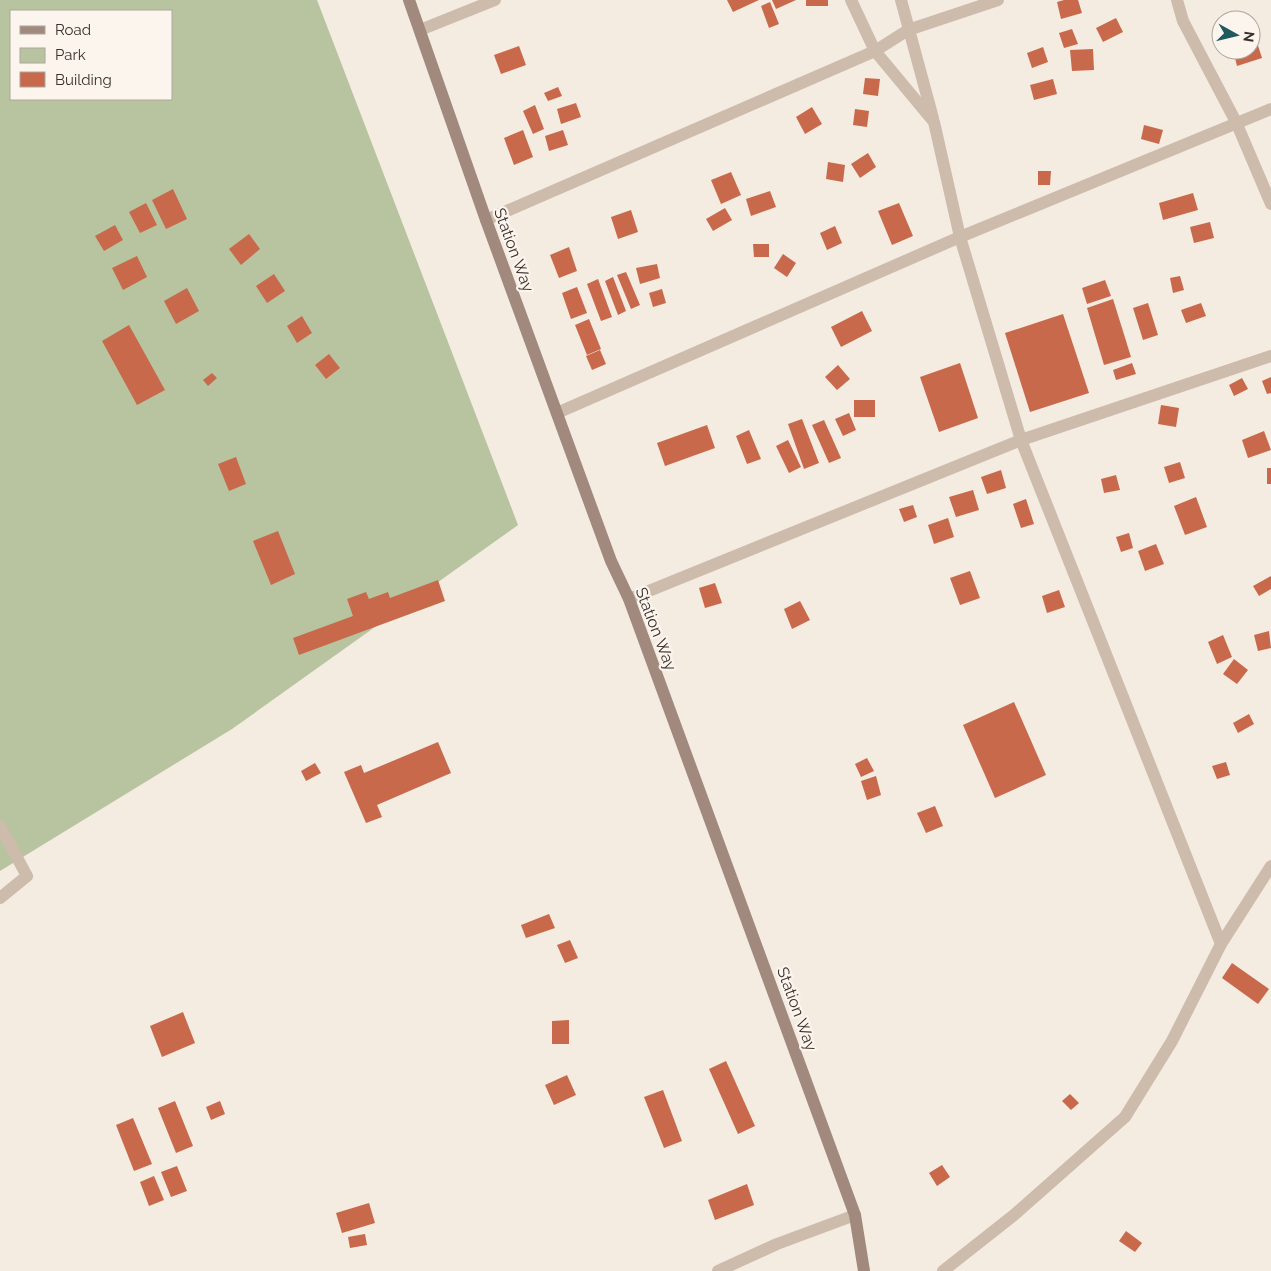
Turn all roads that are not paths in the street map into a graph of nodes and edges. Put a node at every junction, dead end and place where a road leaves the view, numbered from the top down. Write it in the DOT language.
graph roads {
  1 [pos="409,0"];
  2 [pos="495,0"];
  3 [pos="851,0"];
  4 [pos="901,0"];
  5 [pos="998,0"];
  6 [pos="1177,0"];
  7 [pos="420,30"];
  8 [pos="908,30"];
  9 [pos="875,51"];
  10 [pos="1271,109"];
  11 [pos="934,122"];
  12 [pos="1236,122"];
  13 [pos="1271,204"];
  14 [pos="486,220"];
  15 [pos="960,237"];
  16 [pos="1271,356"];
  17 [pos="558,414"];
  18 [pos="1021,440"];
  19 [pos="629,599"];
  20 [pos="0,826"];
  21 [pos="1271,866"];
  22 [pos="0,898"];
  23 [pos="1221,944"];
  24 [pos="855,1215"];
  25 [pos="718,1271"];
  26 [pos="864,1271"];
  27 [pos="943,1271"];
  1 -- 7 [label="main road, Station Way"];
  2 -- 7 [label="street"];
  3 -- 9 [label="street"];
  4 -- 8 [label="street"];
  5 -- 8 [label="street"];
  6 -- 12 [label="street"];
  7 -- 14 [label="main road, Station Way"];
  8 -- 9 [label="street"];
  8 -- 11 [label="street"];
  9 -- 11 [label="street"];
  9 -- 14 [label="street"];
  10 -- 12 [label="street"];
  11 -- 15 [label="street"];
  12 -- 13 [label="street"];
  12 -- 15 [label="street"];
  14 -- 17 [label="main road, Station Way"];
  15 -- 17 [label="street"];
  15 -- 18 [label="street"];
  16 -- 18 [label="street"];
  17 -- 19 [label="main road, Station Way"];
  18 -- 19 [label="street"];
  18 -- 23 [label="street"];
  19 -- 24 [label="main road, Station Way"];
  20 -- 22 [label="street"];
  21 -- 23 [label="street"];
  23 -- 27 [label="street"];
  24 -- 25 [label="street"];
  24 -- 26 [label="main road, Station Way"];
}
